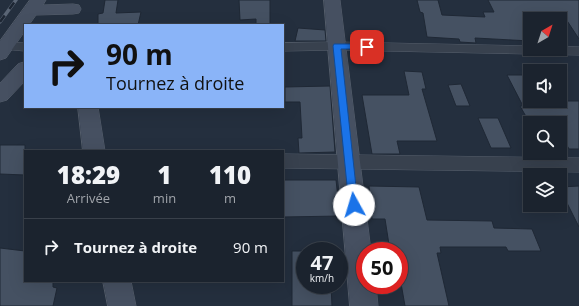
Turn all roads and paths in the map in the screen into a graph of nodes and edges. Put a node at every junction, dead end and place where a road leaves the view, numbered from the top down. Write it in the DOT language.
graph roads {
  1 [pos="332,0"];
  2 [pos="35,5"];
  3 [pos="73,11"];
  4 [pos="337,46"];
  5 [pos="24,47"];
  6 [pos="284,47"];
  7 [pos="3,50"];
  8 [pos="579,50"];
  9 [pos="24,70"];
  10 [pos="1,93"];
  11 [pos="88,108"];
  12 [pos="94,150"];
  13 [pos="284,161"];
  14 [pos="349,162"];
  15 [pos="579,165"];
  16 [pos="118,282"];
  17 [pos="122,306"];
  18 [pos="364,306"];
  1 -- 4 [label="main road"];
  2 -- 3 [label="main road"];
  2 -- 7 [label="main road"];
  4 -- 6 [label="street"];
  4 -- 8 [label="street"];
  4 -- 14 [label="main road"];
  5 -- 7 [label="street"];
  9 -- 10 [label="main road"];
  11 -- 12 [label="main road"];
  13 -- 14 [label="street"];
  14 -- 15 [label="street"];
  14 -- 18 [label="main road"];
  16 -- 17 [label="main road"];
}
